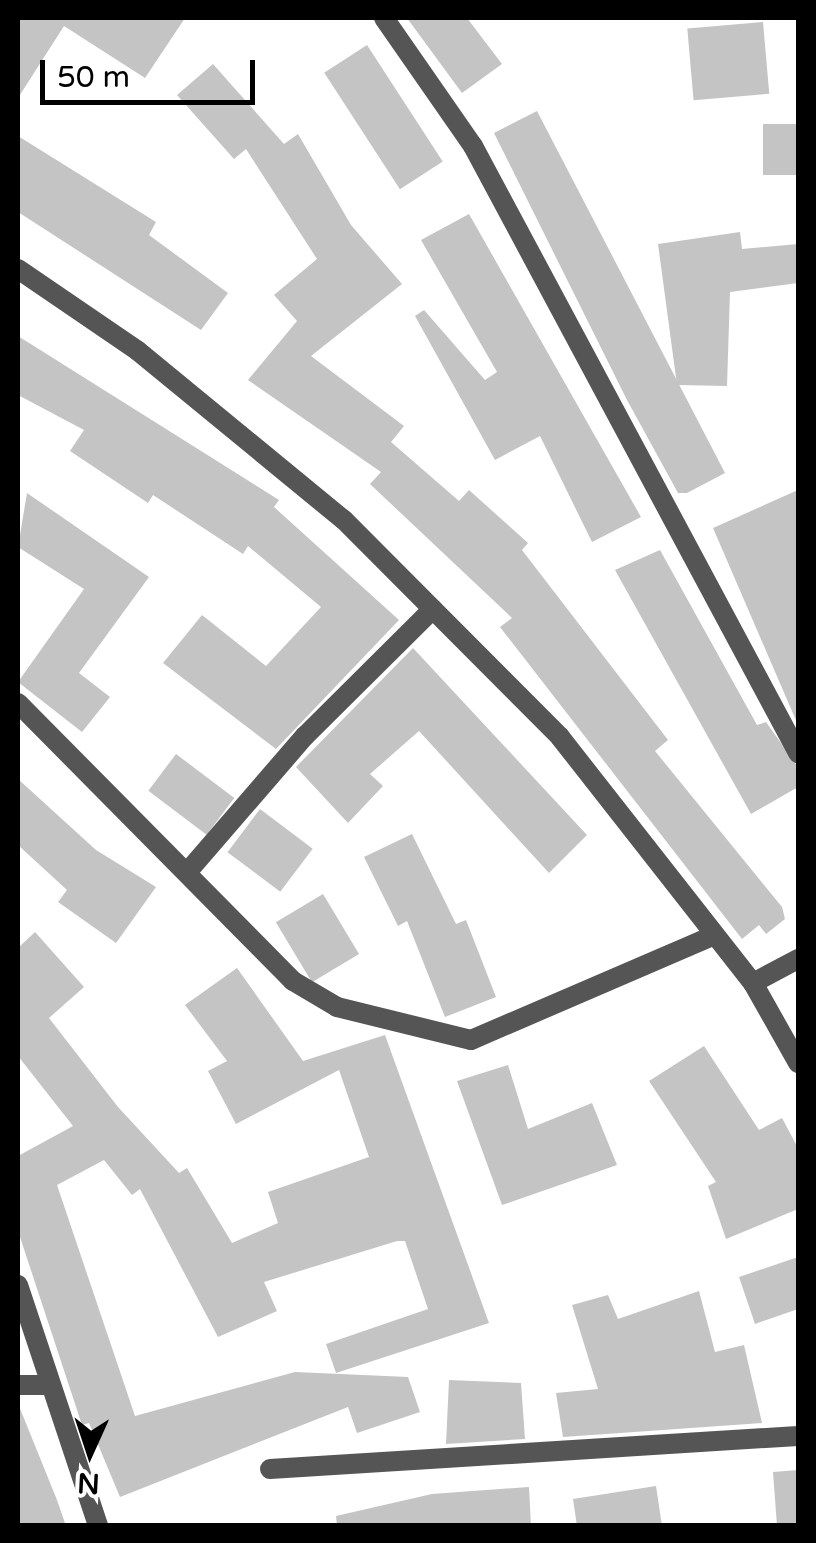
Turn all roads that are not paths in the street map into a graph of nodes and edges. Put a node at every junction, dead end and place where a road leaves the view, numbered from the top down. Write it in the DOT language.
graph roads {
  1 [pos="384,18"];
  2 [pos="18,270"];
  3 [pos="432,609"];
  4 [pos="18,704"];
  5 [pos="798,753"];
  6 [pos="190,869"];
  7 [pos="712,936"];
  8 [pos="798,960"];
  9 [pos="753,983"];
  10 [pos="798,1063"];
  11 [pos="18,1285"];
  12 [pos="18,1385"];
  13 [pos="48,1385"];
  14 [pos="798,1436"];
  15 [pos="270,1470"];
  16 [pos="98,1526"];
  1 -- 5 [label="street"];
  2 -- 3 [label="street"];
  3 -- 6 [label="street"];
  3 -- 7 [label="street"];
  4 -- 6 [label="street"];
  6 -- 7 [label="street"];
  7 -- 9 [label="street"];
  8 -- 9 [label="street"];
  9 -- 10 [label="street"];
  11 -- 13 [label="street"];
  12 -- 13 [label="street"];
  13 -- 16 [label="street"];
  14 -- 15 [label="street"];
}
